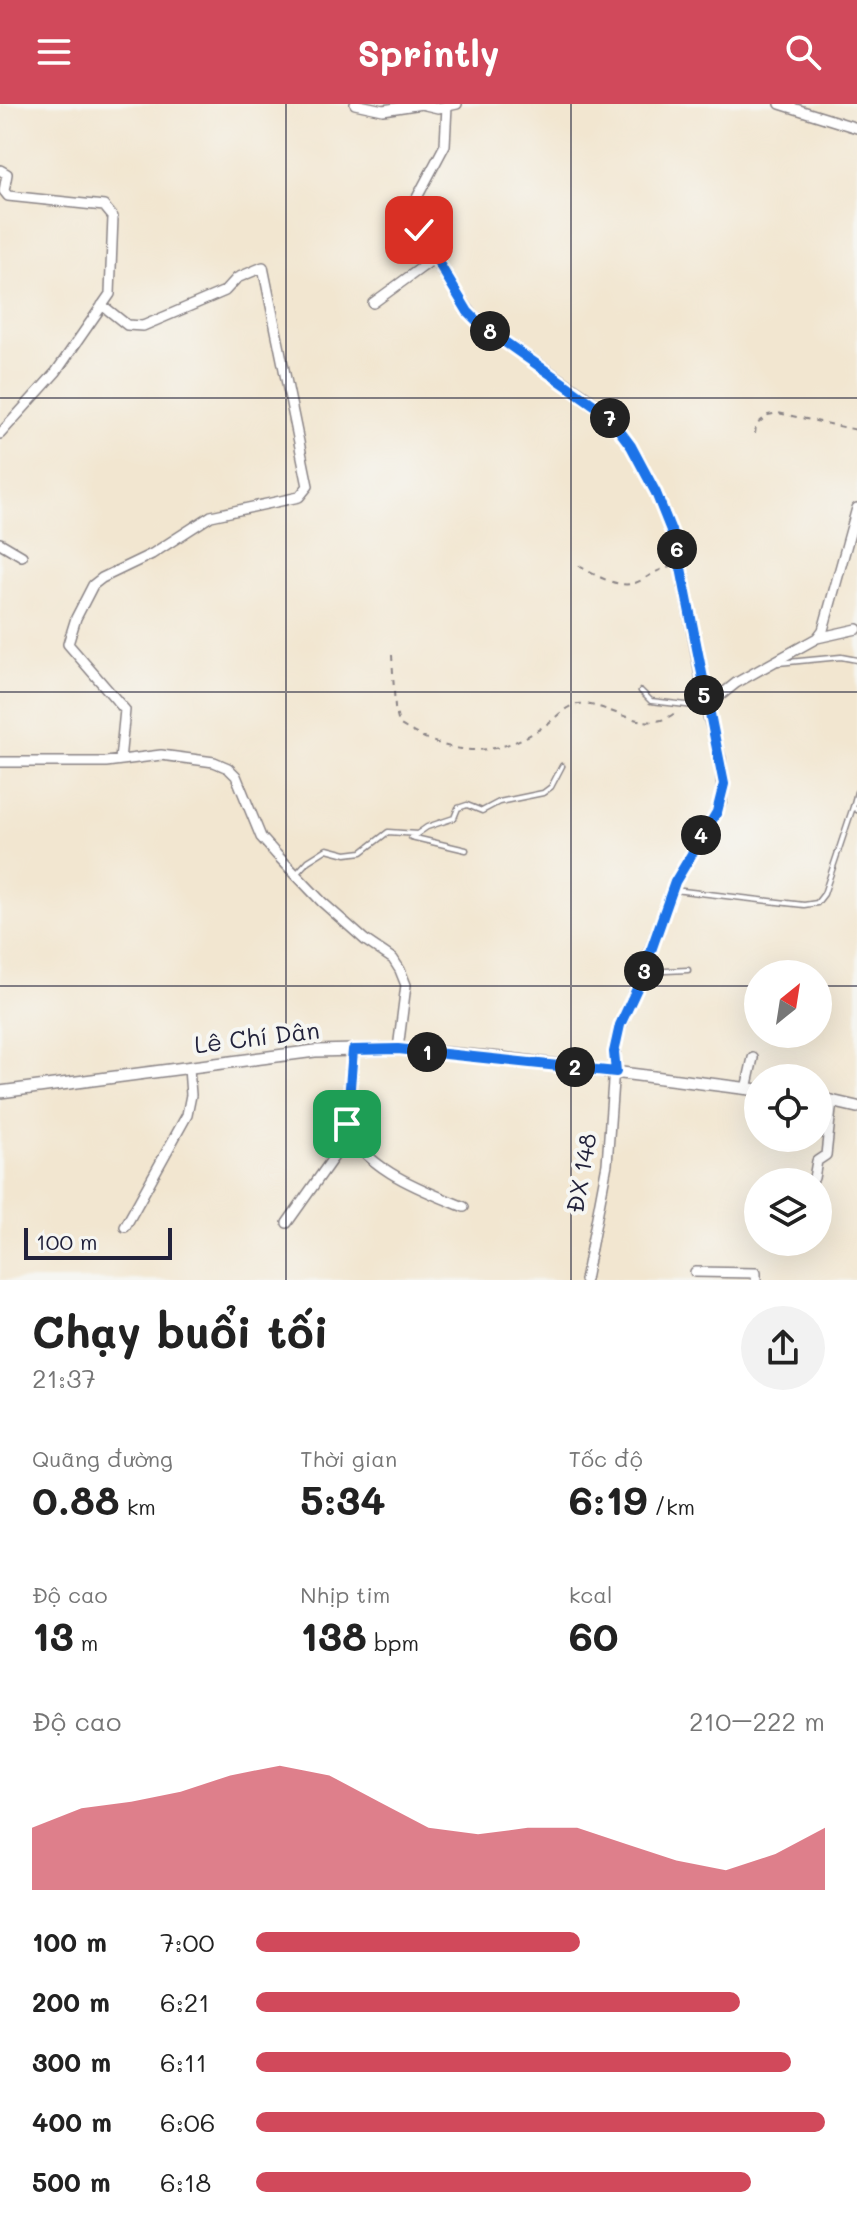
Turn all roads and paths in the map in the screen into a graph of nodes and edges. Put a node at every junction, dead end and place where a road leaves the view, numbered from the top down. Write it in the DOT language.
graph roads {
  1 [pos="355,104"];
  2 [pos="422,104"];
  3 [pos="780,104"];
  4 [pos="452,105"];
  5 [pos="857,128"];
  6 [pos="0,170"];
  7 [pos="436,257"];
  8 [pos="373,303"];
  9 [pos="102,305"];
  10 [pos="857,430"];
  11 [pos="0,434"];
  12 [pos="755,434"];
  13 [pos="857,508"];
  14 [pos="0,543"];
  15 [pos="22,556"];
  16 [pos="579,566"];
  17 [pos="681,566"];
  18 [pos="857,629"];
  19 [pos="817,638"];
  20 [pos="392,655"];
  21 [pos="857,660"];
  22 [pos="768,664"];
  23 [pos="641,691"];
  24 [pos="683,706"];
  25 [pos="706,707"];
  26 [pos="120,760"];
  27 [pos="0,762"];
  28 [pos="562,766"];
  29 [pos="857,792"];
  30 [pos="855,809"];
  31 [pos="409,836"];
  32 [pos="466,850"];
  33 [pos="297,873"];
  34 [pos="672,890"];
  35 [pos="688,970"];
  36 [pos="643,972"];
  37 [pos="398,1049"];
  38 [pos="353,1050"];
  39 [pos="753,1058"];
  40 [pos="753,1064"];
  41 [pos="189,1068"];
  42 [pos="616,1072"];
  43 [pos="744,1089"];
  44 [pos="0,1092"];
  45 [pos="832,1100"];
  46 [pos="857,1107"];
  47 [pos="350,1134"];
  48 [pos="826,1152"];
  49 [pos="816,1168"];
  50 [pos="464,1207"];
  51 [pos="287,1223"];
  52 [pos="125,1227"];
  53 [pos="695,1272"];
  54 [pos="585,1280"];
  55 [pos="756,1280"];
  1 -- 2 [label="street"];
  2 -- 4 [label="street"];
  3 -- 5 [label="street"];
  4 -- 7 [label="street, ĐX 148"];
  6 -- 9 [label="street"];
  7 -- 8 [label="street"];
  7 -- 17 [label="street, ĐX 148"];
  9 -- 11 [label="street"];
  9 -- 26 [label="street"];
  10 -- 12 [label="path"];
  13 -- 19 [label="street"];
  14 -- 15 [label="street"];
  16 -- 17 [label="path"];
  17 -- 25 [label="street, ĐX 148"];
  18 -- 19 [label="street"];
  19 -- 22 [label="street"];
  20 -- 24 [label="path"];
  21 -- 22 [label="lane"];
  22 -- 25 [label="street"];
  23 -- 24 [label="lane"];
  24 -- 25 [label="lane"];
  25 -- 34 [label="street, ĐX 148"];
  26 -- 27 [label="street"];
  26 -- 33 [label="street"];
  28 -- 31 [label="lane"];
  29 -- 30 [label="lane"];
  30 -- 34 [label="lane"];
  31 -- 32 [label="lane"];
  31 -- 33 [label="lane"];
  33 -- 37 [label="street"];
  34 -- 36 [label="street, ĐX 148"];
  35 -- 36 [label="lane"];
  36 -- 42 [label="street, ĐX 148"];
  37 -- 38 [label="street, Lê Chí Dân"];
  37 -- 42 [label="street, Lê Chí Dân"];
  38 -- 41 [label="street, Lê Chí Dân"];
  38 -- 47 [label="street"];
  39 -- 40 [label="street"];
  41 -- 44 [label="street, Lê Chí Dân"];
  41 -- 52 [label="street"];
  42 -- 43 [label="street, Lê Chí Dân"];
  42 -- 54 [label="street, ĐX 148"];
  45 -- 46 [label="street"];
  47 -- 50 [label="street"];
  47 -- 51 [label="street"];
  48 -- 49 [label="street"];
  53 -- 55 [label="street"];
}
